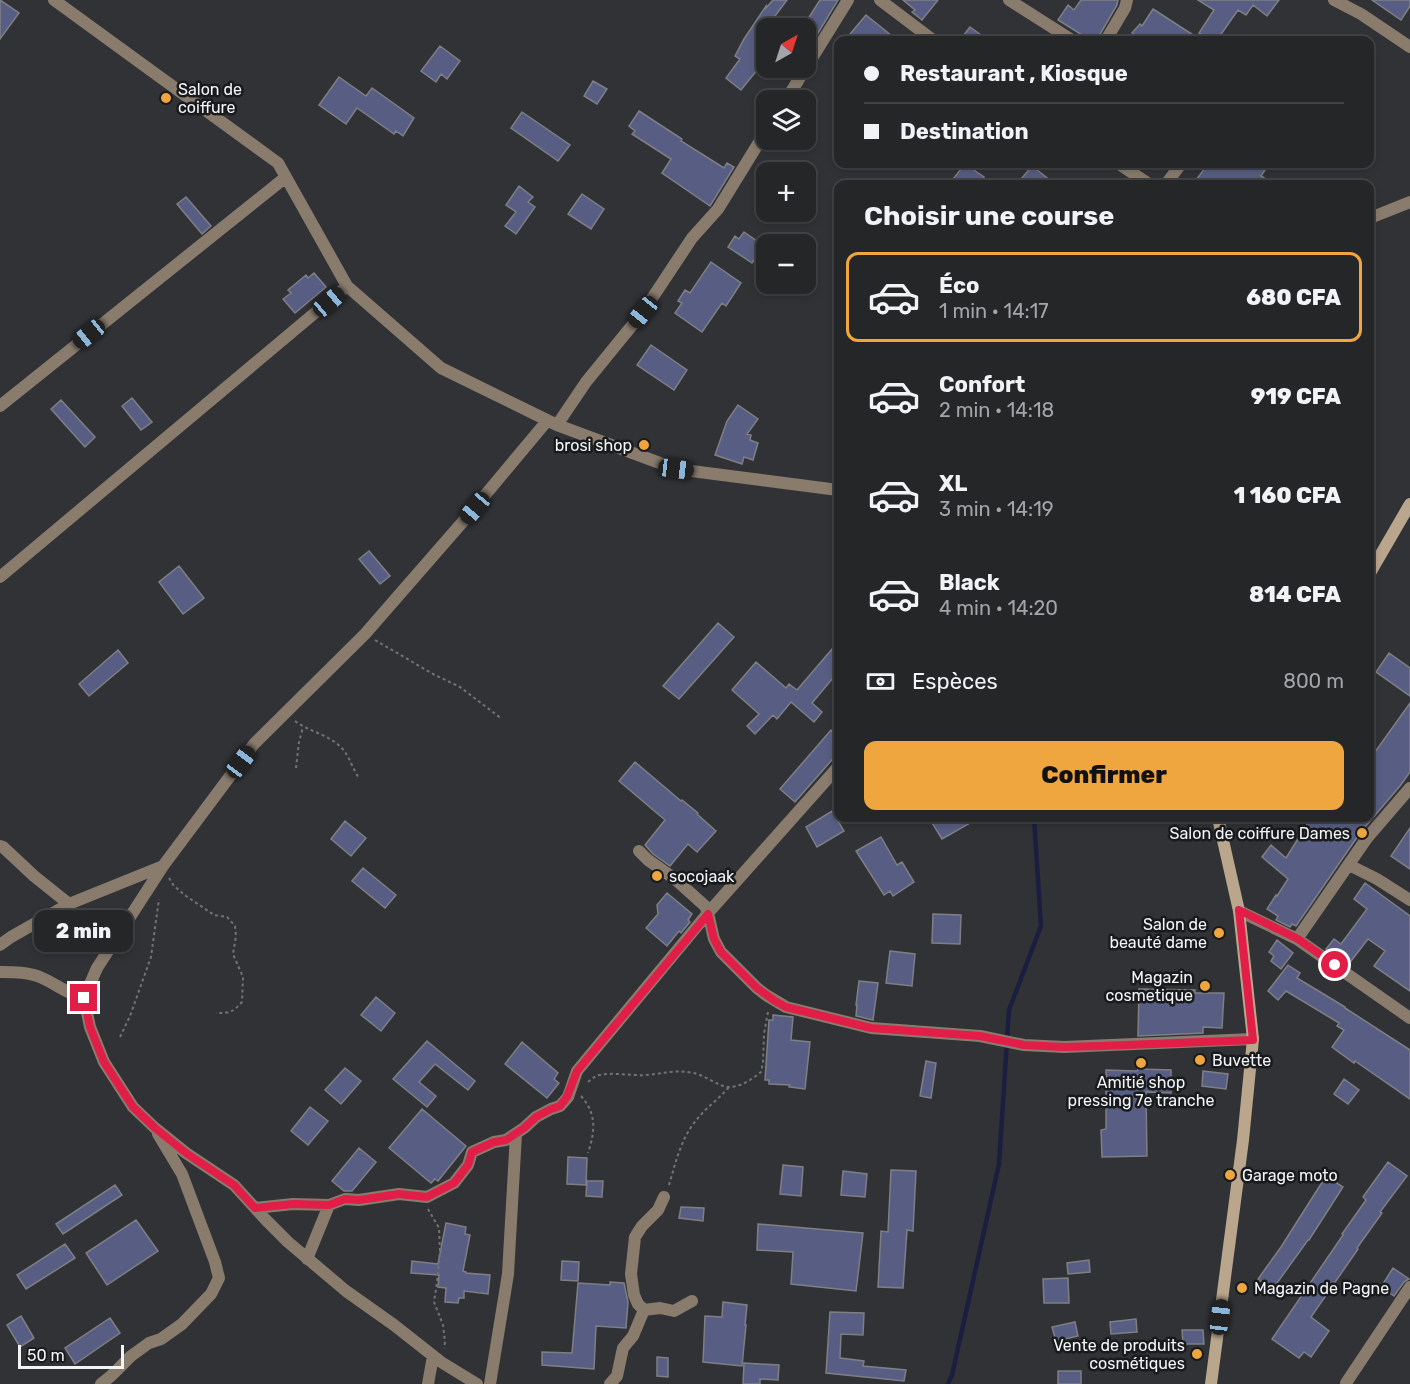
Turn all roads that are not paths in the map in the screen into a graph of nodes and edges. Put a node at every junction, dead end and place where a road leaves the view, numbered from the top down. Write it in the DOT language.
graph roads {
  1 [pos="54,0"];
  2 [pos="848,0"];
  3 [pos="880,0"];
  4 [pos="1009,0"];
  5 [pos="1127,0"];
  6 [pos="1334,0"];
  7 [pos="928,36"];
  8 [pos="1066,36"];
  9 [pos="1108,36"];
  10 [pos="1410,47"];
  11 [pos="792,90"];
  12 [pos="756,147"];
  13 [pos="1125,168"];
  14 [pos="286,177"];
  15 [pos="1143,180"];
  16 [pos="1410,202"];
  17 [pos="1374,216"];
  18 [pos="347,286"];
  19 [pos="0,406"];
  20 [pos="552,423"];
  21 [pos="834,489"];
  22 [pos="1410,504"];
  23 [pos="1374,566"];
  24 [pos="0,577"];
  25 [pos="834,771"];
  26 [pos="1410,788"];
  27 [pos="1219,822"];
  28 [pos="0,846"];
  29 [pos="639,851"];
  30 [pos="1348,865"];
  31 [pos="163,866"];
  32 [pos="1410,900"];
  33 [pos="69,904"];
  34 [pos="1239,910"];
  35 [pos="708,914"];
  36 [pos="1298,939"];
  37 [pos="0,945"];
  38 [pos="0,972"];
  39 [pos="84,998"];
  40 [pos="1410,1018"];
  41 [pos="1253,1040"];
  42 [pos="155,1128"];
  43 [pos="516,1134"];
  44 [pos="664,1197"];
  45 [pos="329,1205"];
  46 [pos="255,1208"];
  47 [pos="307,1259"];
  48 [pos="1410,1287"];
  49 [pos="692,1301"];
  50 [pos="644,1311"];
  51 [pos="437,1359"];
  52 [pos="1346,1383"];
  53 [pos="101,1384"];
  54 [pos="428,1384"];
  55 [pos="477,1384"];
  56 [pos="490,1384"];
  57 [pos="610,1384"];
  58 [pos="1210,1384"];
  1 -- 14 [label="street"];
  2 -- 11 [label="street"];
  3 -- 7 [label="street"];
  4 -- 8 [label="street"];
  5 -- 9 [label="street"];
  6 -- 10 [label="street"];
  12 -- 20 [label="street"];
  13 -- 15 [label="street"];
  14 -- 18 [label="street"];
  14 -- 19 [label="street"];
  16 -- 17 [label="street"];
  18 -- 20 [label="street"];
  18 -- 24 [label="street"];
  20 -- 21 [label="street"];
  20 -- 31 [label="street"];
  22 -- 23 [label="main road"];
  25 -- 35 [label="street"];
  26 -- 30 [label="street"];
  27 -- 34 [label="main road"];
  28 -- 33 [label="street"];
  29 -- 35 [label="street"];
  30 -- 32 [label="street"];
  30 -- 36 [label="street"];
  31 -- 33 [label="street"];
  31 -- 39 [label="street"];
  33 -- 37 [label="street"];
  34 -- 36 [label="street"];
  34 -- 41 [label="main road"];
  35 -- 41 [label="street"];
  35 -- 43 [label="street"];
  36 -- 40 [label="street"];
  38 -- 39 [label="street"];
  39 -- 42 [label="street"];
  41 -- 58 [label="main road"];
  42 -- 46 [label="street"];
  42 -- 53 [label="street"];
  43 -- 45 [label="street"];
  43 -- 56 [label="street"];
  44 -- 50 [label="street"];
  45 -- 46 [label="street"];
  45 -- 47 [label="street"];
  46 -- 47 [label="street"];
  47 -- 51 [label="street"];
  48 -- 52 [label="street"];
  49 -- 50 [label="street"];
  50 -- 57 [label="street"];
  51 -- 54 [label="street"];
  51 -- 55 [label="street"];
}
